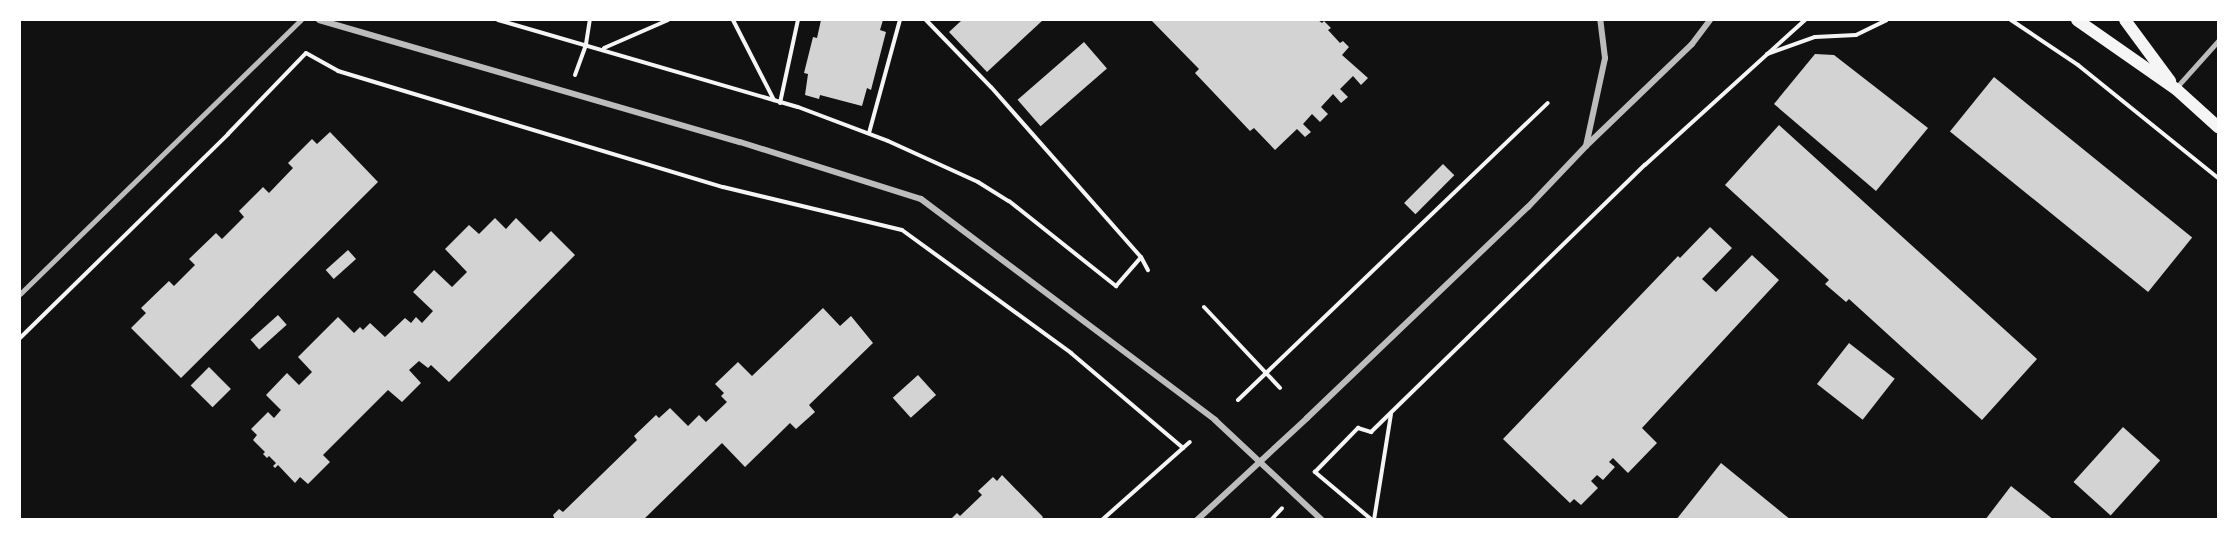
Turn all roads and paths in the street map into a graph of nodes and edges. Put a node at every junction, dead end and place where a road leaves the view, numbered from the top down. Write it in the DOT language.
graph roads {
  1 [pos="301,20"];
  2 [pos="320,20"];
  3 [pos="498,20"];
  4 [pos="590,20"];
  5 [pos="668,20"];
  6 [pos="733,20"];
  7 [pos="798,20"];
  8 [pos="900,20"];
  9 [pos="926,20"];
  10 [pos="1600,20"];
  11 [pos="1710,20"];
  12 [pos="1805,20"];
  13 [pos="1887,20"];
  14 [pos="2011,20"];
  15 [pos="2077,20"];
  16 [pos="2126,20"];
  17 [pos="2218,41"];
  18 [pos="586,44"];
  19 [pos="603,49"];
  20 [pos="1764,55"];
  21 [pos="2176,89"];
  22 [pos="569,93"];
  23 [pos="774,101"];
  24 [pos="780,103"];
  25 [pos="1548,103"];
  26 [pos="2218,127"];
  27 [pos="869,133"];
  28 [pos="1586,146"];
  29 [pos="2218,177"];
  30 [pos="1141,257"];
  31 [pos="1148,270"];
  32 [pos="20,294"];
  33 [pos="1204,307"];
  34 [pos="20,338"];
  35 [pos="1266,373"];
  36 [pos="1280,388"];
  37 [pos="1238,400"];
  38 [pos="1391,413"];
  39 [pos="1190,442"];
  40 [pos="1184,448"];
  41 [pos="1260,461"];
  42 [pos="1283,507"];
  43 [pos="1102,519"];
  44 [pos="1197,519"];
  45 [pos="1271,519"];
  46 [pos="1322,519"];
  47 [pos="1373,519"];
  1 -- 32 [label="lane"];
  2 -- 22 [label="street"];
  3 -- 18 [label="path"];
  4 -- 18 [label="path"];
  5 -- 19 [label="path"];
  6 -- 23 [label="path"];
  7 -- 24 [label="path"];
  8 -- 27 [label="path"];
  9 -- 30 [label="path"];
  10 -- 28 [label="street"];
  11 -- 28 [label="street"];
  12 -- 20 [label="path"];
  13 -- 20 [label="path"];
  14 -- 29 [label="path"];
  15 -- 21 [label="main road"];
  16 -- 21 [label="main road"];
  17 -- 21 [label="lane"];
  18 -- 19 [label="path"];
  18 -- 22 [label="path"];
  19 -- 23 [label="path"];
  20 -- 38 [label="path"];
  21 -- 26 [label="main road"];
  22 -- 41 [label="street"];
  23 -- 24 [label="path"];
  24 -- 27 [label="path"];
  25 -- 35 [label="path"];
  27 -- 30 [label="path"];
  28 -- 41 [label="street"];
  30 -- 31 [label="path"];
  33 -- 35 [label="path"];
  34 -- 40 [label="path"];
  35 -- 36 [label="path"];
  35 -- 37 [label="path"];
  38 -- 47 [label="path"];
  38 -- 47 [label="path"];
  39 -- 40 [label="path"];
  40 -- 43 [label="path"];
  41 -- 44 [label="street"];
  41 -- 46 [label="street"];
  42 -- 45 [label="path"];
}
